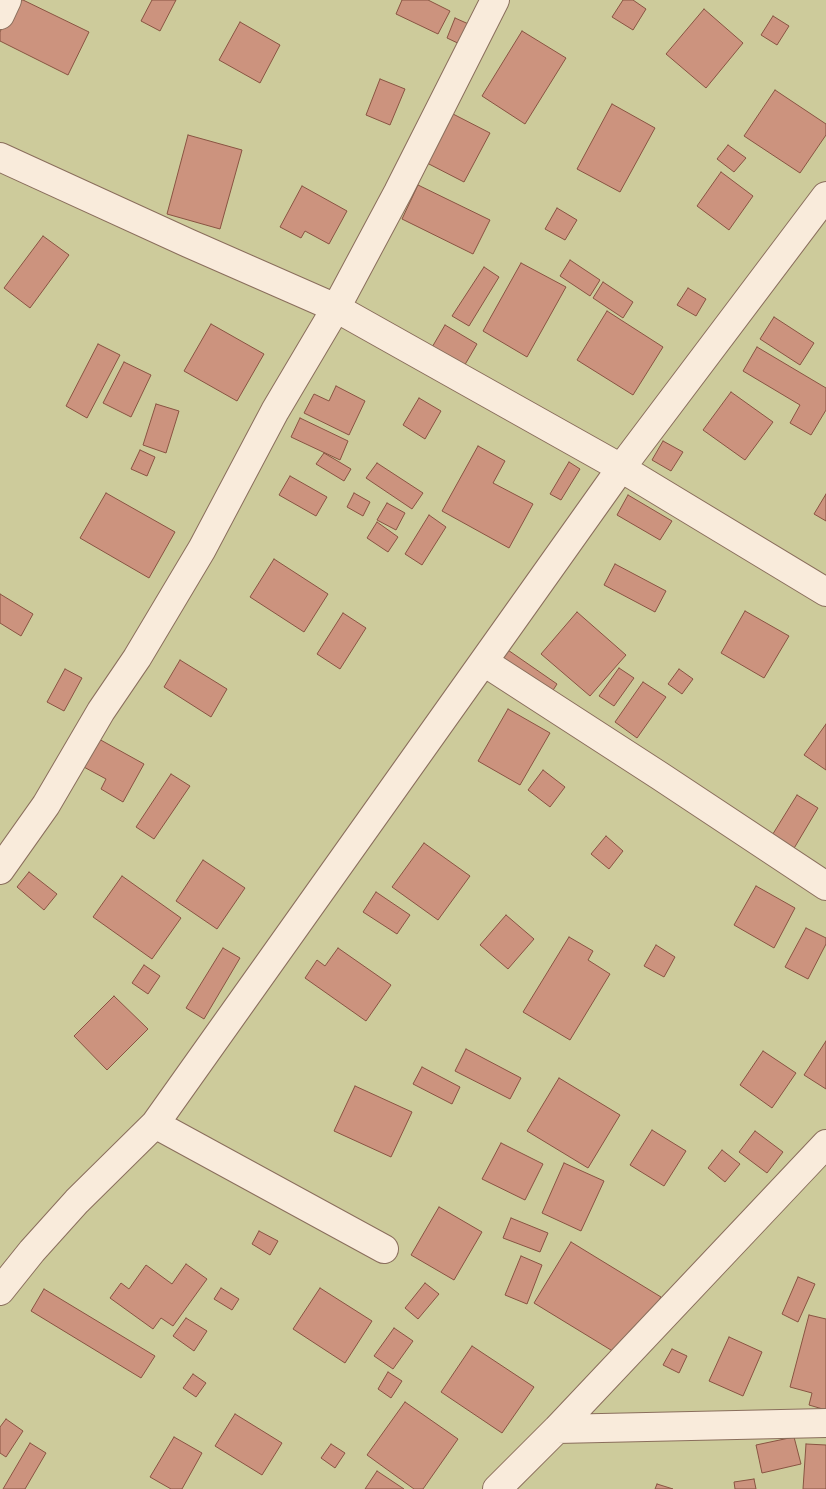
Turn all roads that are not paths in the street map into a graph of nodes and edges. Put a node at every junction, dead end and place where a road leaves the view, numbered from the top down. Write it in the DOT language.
graph roads {
  1 [pos="8,0"];
  2 [pos="495,0"];
  3 [pos="0,15"];
  4 [pos="0,156"];
  5 [pos="826,196"];
  6 [pos="336,308"];
  7 [pos="622,468"];
  8 [pos="826,592"];
  9 [pos="484,662"];
  10 [pos="0,870"];
  11 [pos="826,886"];
  12 [pos="156,1124"];
  13 [pos="826,1144"];
  14 [pos="384,1249"];
  15 [pos="0,1291"];
  16 [pos="826,1422"];
  17 [pos="558,1429"];
  18 [pos="497,1489"];
  1 -- 3 [label="street"];
  2 -- 6 [label="street"];
  4 -- 6 [label="street"];
  5 -- 7 [label="street"];
  6 -- 7 [label="street"];
  6 -- 10 [label="street"];
  7 -- 8 [label="street"];
  7 -- 9 [label="street"];
  9 -- 11 [label="street"];
  9 -- 12 [label="street"];
  12 -- 14 [label="street"];
  12 -- 15 [label="street"];
  13 -- 17 [label="street"];
  16 -- 17 [label="street"];
  17 -- 18 [label="street"];
}
